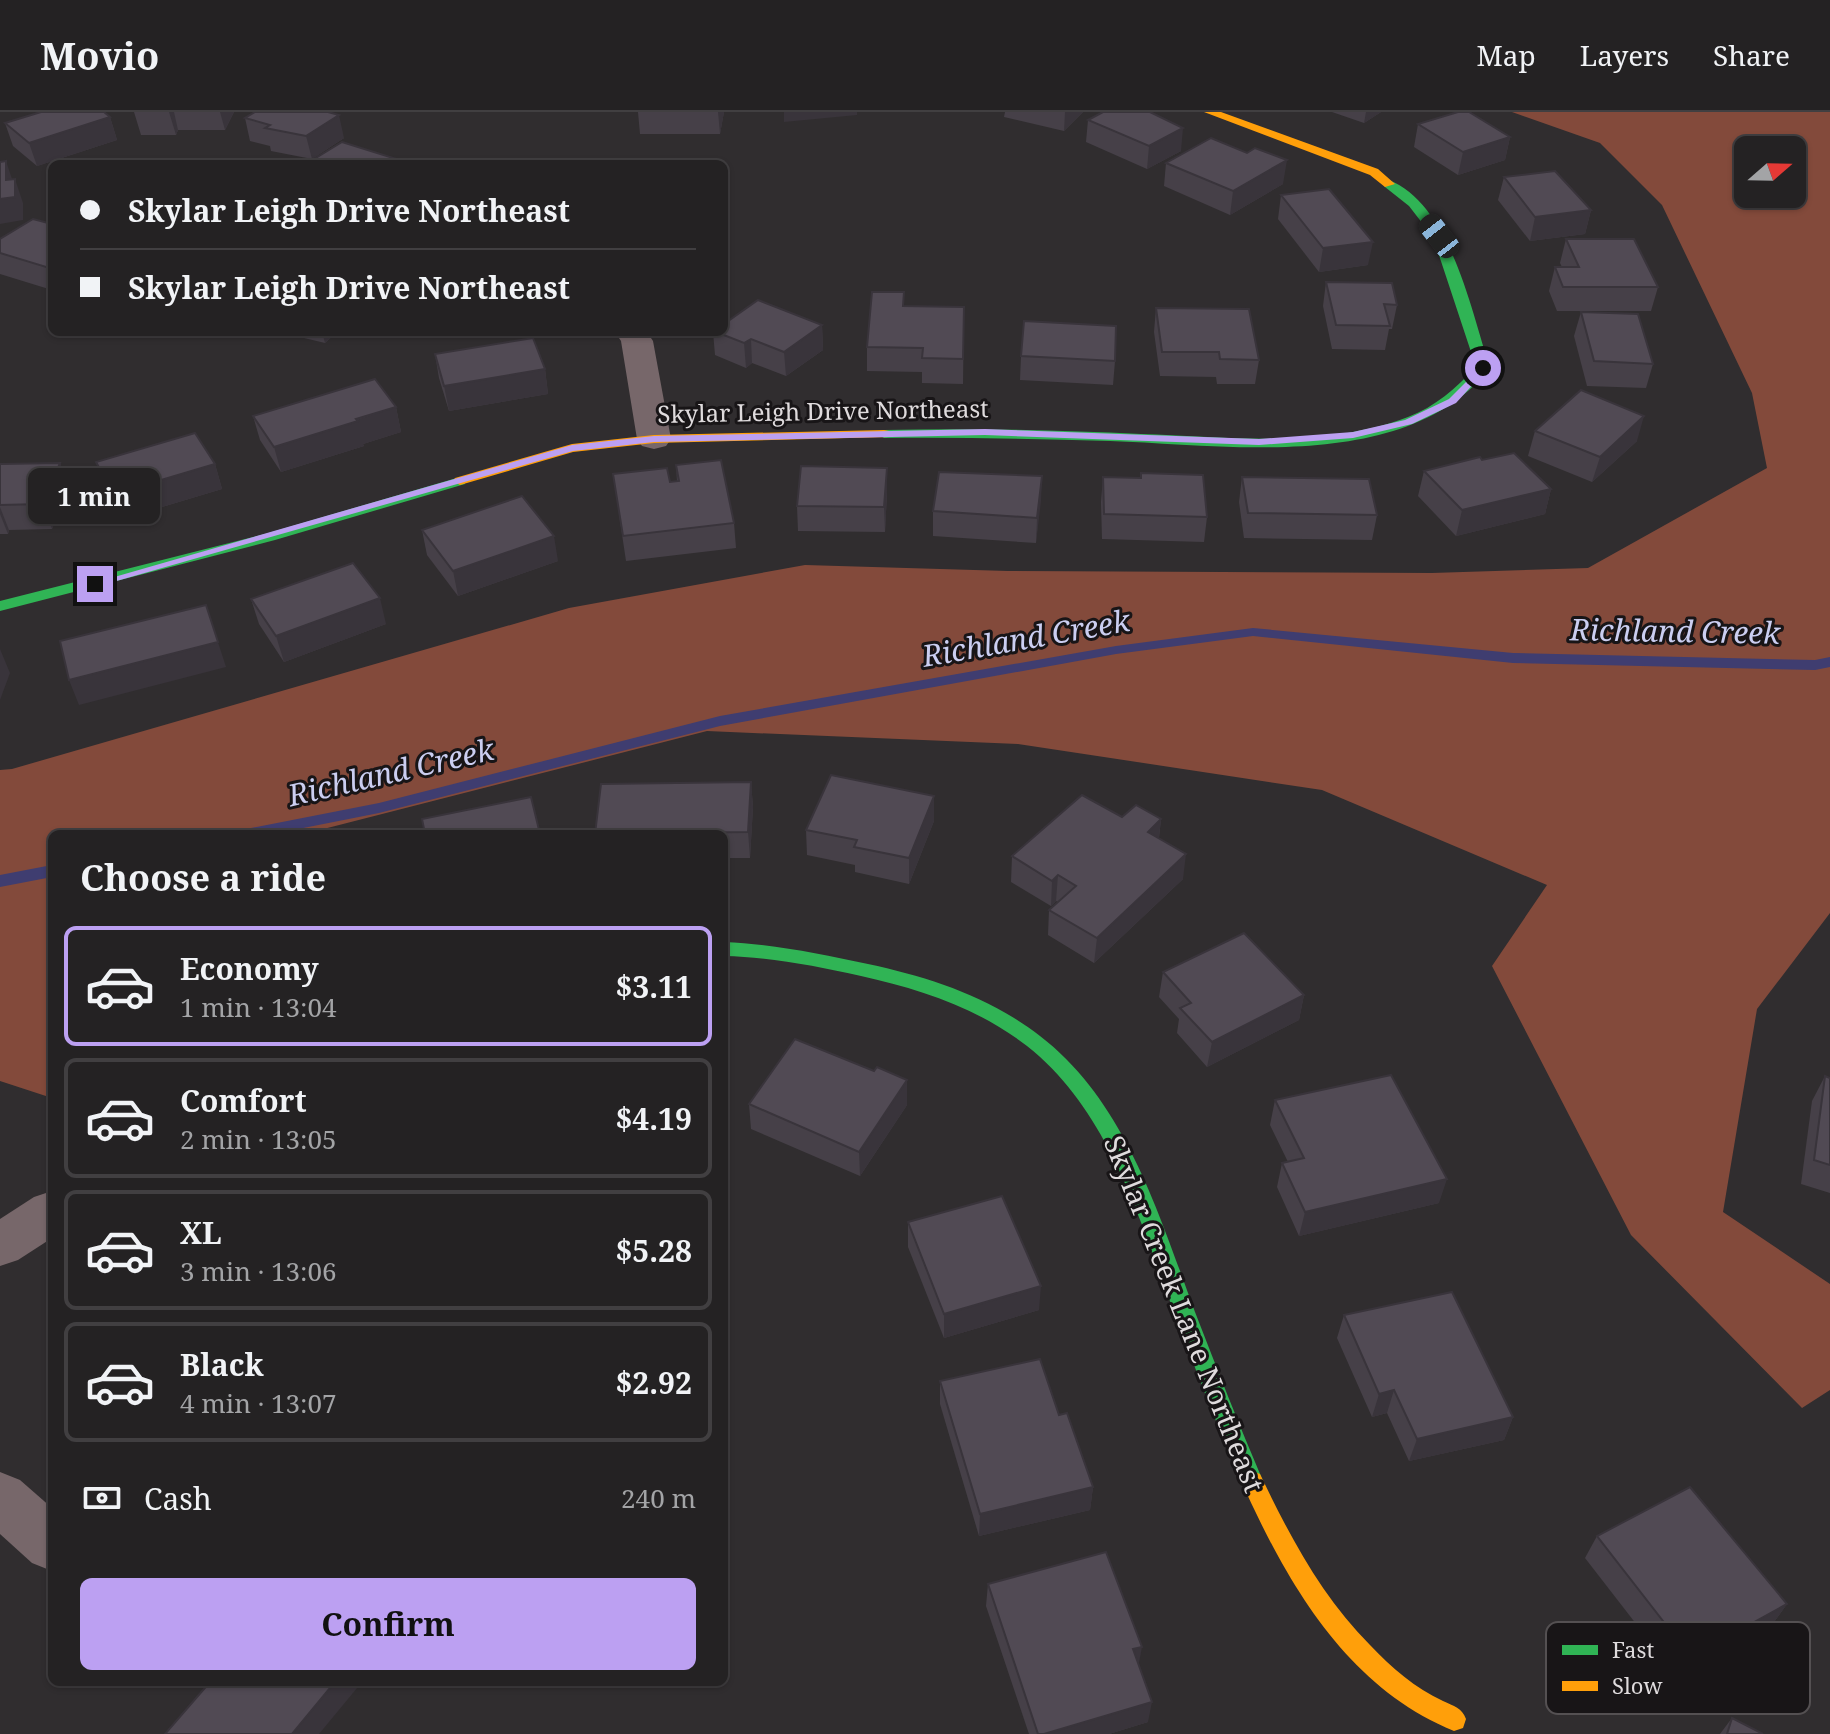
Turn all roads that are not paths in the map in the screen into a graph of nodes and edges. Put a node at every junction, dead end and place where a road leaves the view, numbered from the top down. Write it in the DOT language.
graph roads {
  1 [pos="1210,112"];
  2 [pos="634,336"];
  3 [pos="654,439"];
  4 [pos="0,606"];
  5 [pos="728,949"];
  6 [pos="48,1215"];
  7 [pos="0,1245"];
  8 [pos="0,1498"];
  9 [pos="48,1540"];
  10 [pos="1454,1719"];
  1 -- 3 [label="street, Skylar Leigh Drive Northeast"];
  2 -- 3 [label="street"];
  3 -- 4 [label="street, Skylar Leigh Drive Northeast"];
  5 -- 10 [label="street, Skylar Creek Lane Northeast"];
  6 -- 7 [label="street"];
  8 -- 9 [label="street"];
}
